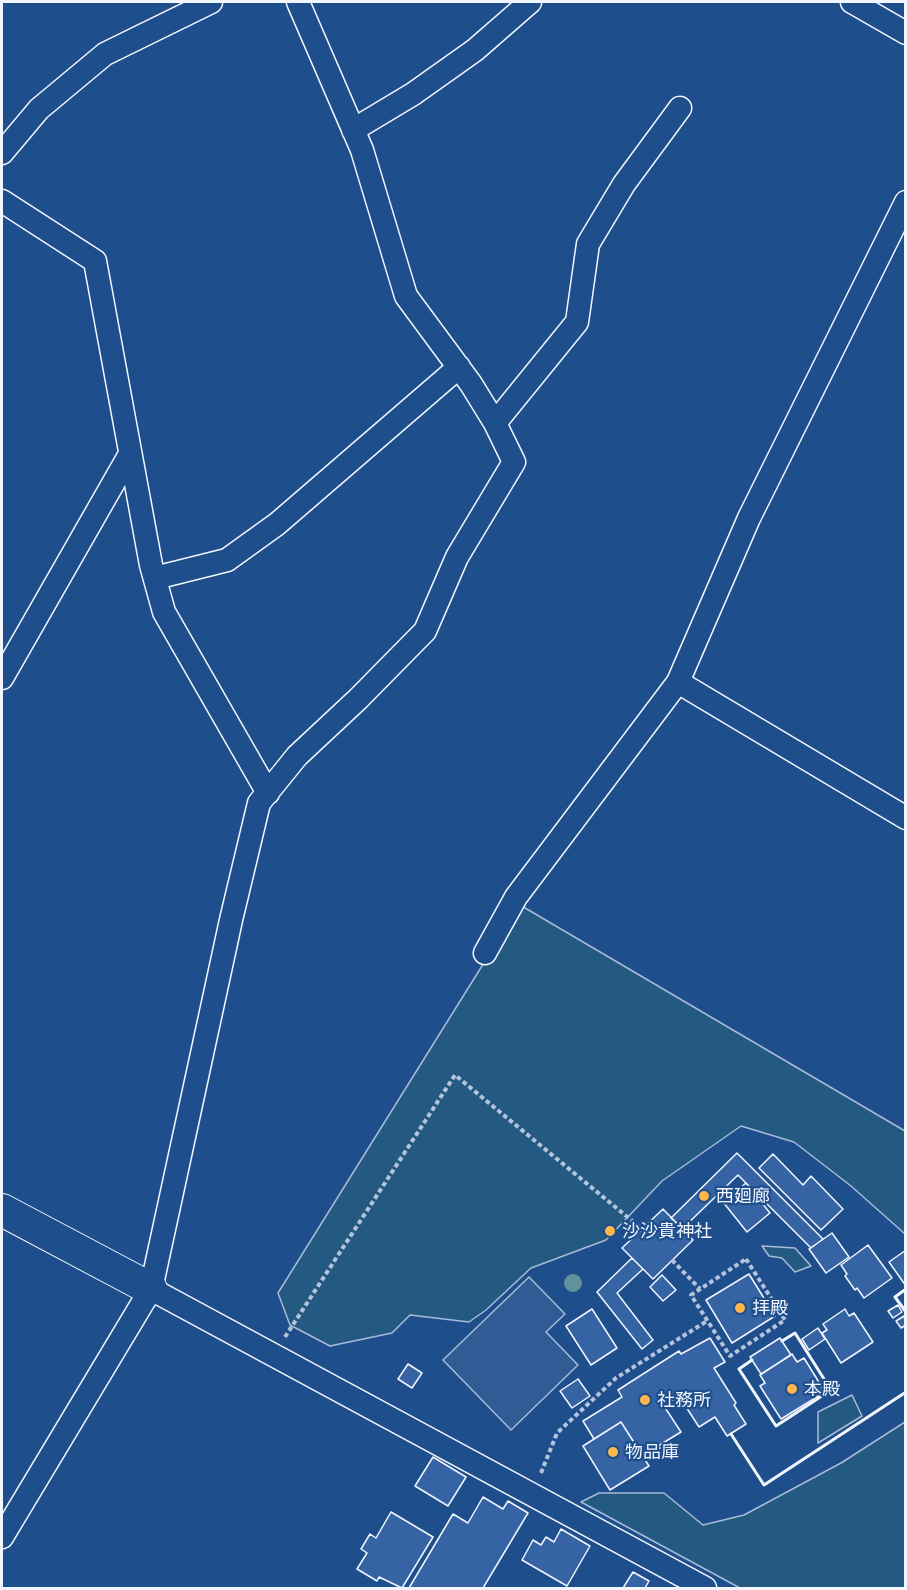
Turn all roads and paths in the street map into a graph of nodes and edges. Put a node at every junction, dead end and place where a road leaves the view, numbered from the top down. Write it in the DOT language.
graph roads {
  1 [pos="211,2"];
  2 [pos="298,2"];
  3 [pos="531,2"];
  4 [pos="852,2"];
  5 [pos="906,33"];
  6 [pos="680,108"];
  7 [pos="352,130"];
  8 [pos="2,153"];
  9 [pos="2,201"];
  10 [pos="906,202"];
  11 [pos="459,367"];
  12 [pos="495,423"];
  13 [pos="130,454"];
  14 [pos="155,578"];
  15 [pos="2,678"];
  16 [pos="678,682"];
  17 [pos="268,794"];
  18 [pos="906,818"];
  19 [pos="485,953"];
  20 [pos="2,1210"];
  21 [pos="642,1229"];
  22 [pos="672,1260"];
  23 [pos="151,1289"];
  24 [pos="700,1289"];
  25 [pos="707,1322"];
  26 [pos="275,1354"];
  27 [pos="531,1496"];
  28 [pos="2,1537"];
  29 [pos="705,1588"];
  1 -- 8 [label="street"];
  2 -- 7 [label="street"];
  3 -- 7 [label="street"];
  4 -- 5 [label="street"];
  6 -- 12 [label="street"];
  7 -- 11 [label="street"];
  9 -- 13 [label="street"];
  10 -- 16 [label="street"];
  11 -- 12 [label="street"];
  11 -- 14 [label="street"];
  12 -- 17 [label="street"];
  13 -- 14 [label="street"];
  13 -- 15 [label="street"];
  14 -- 17 [label="street"];
  16 -- 18 [label="street"];
  16 -- 19 [label="street"];
  17 -- 23 [label="street"];
  20 -- 23 [label="street"];
  21 -- 26 [label="path"];
  22 -- 24 [label="path"];
  23 -- 26 [label="street"];
  23 -- 28 [label="street"];
  24 -- 25 [label="path"];
  24 -- 25 [label="path"];
  25 -- 27 [label="path"];
  26 -- 27 [label="street"];
  27 -- 29 [label="street"];
}
